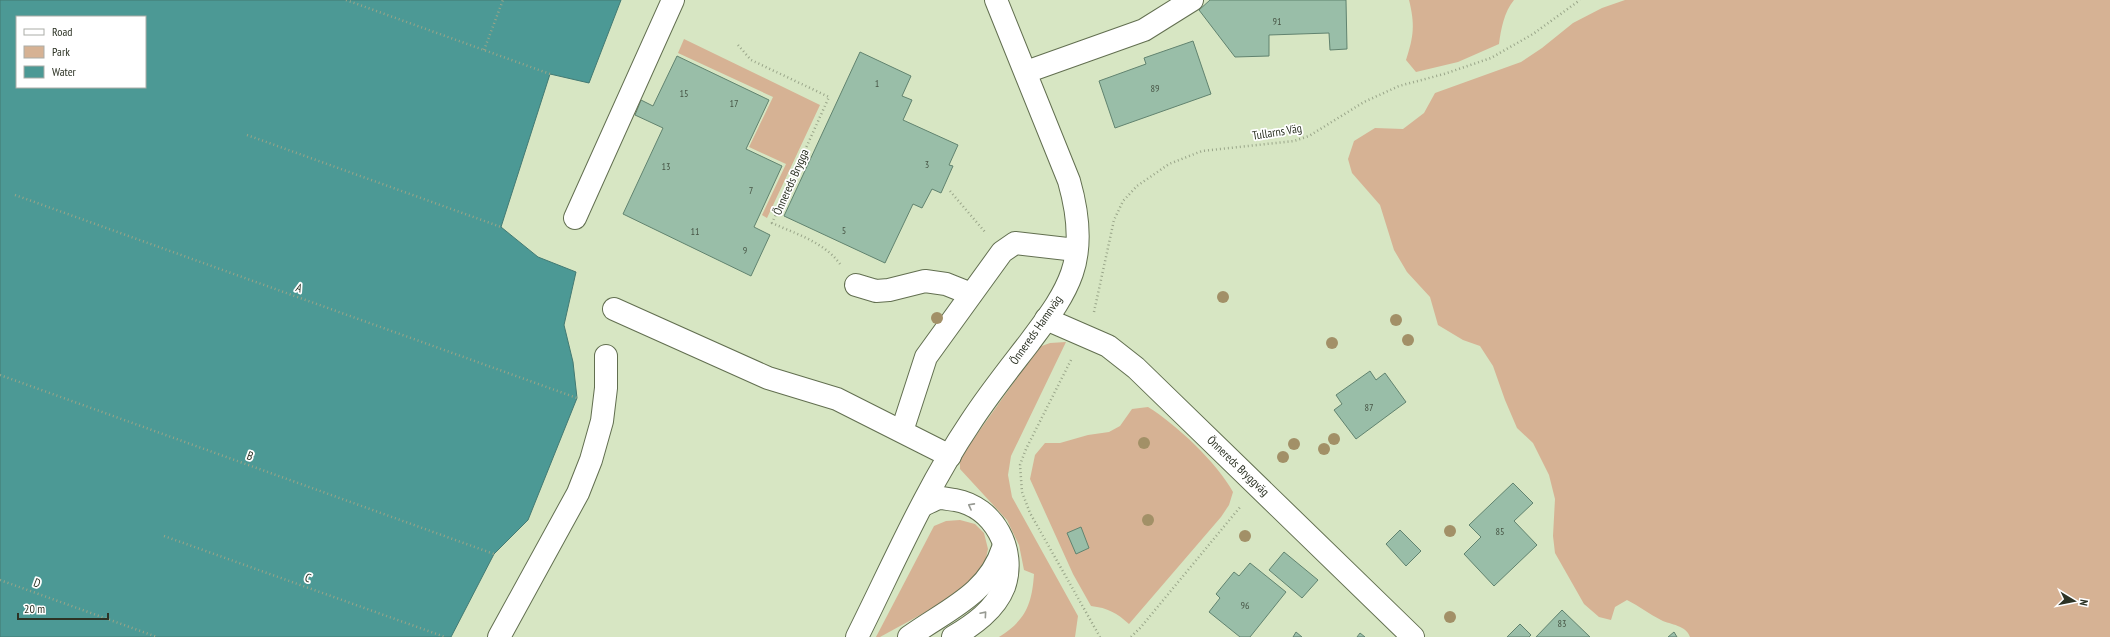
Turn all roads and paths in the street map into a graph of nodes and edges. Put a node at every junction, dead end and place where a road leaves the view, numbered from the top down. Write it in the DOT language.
graph roads {
  1 [pos="346,0"];
  2 [pos="503,0"];
  3 [pos="673,0"];
  4 [pos="996,0"];
  5 [pos="1192,0"];
  6 [pos="1580,0"];
  7 [pos="738,45"];
  8 [pos="484,50"];
  9 [pos="1026,72"];
  10 [pos="550,74"];
  11 [pos="247,135"];
  12 [pos="950,191"];
  13 [pos="15,195"];
  14 [pos="575,218"];
  15 [pos="501,227"];
  16 [pos="1076,250"];
  17 [pos="1002,252"];
  18 [pos="856,285"];
  19 [pos="971,294"];
  20 [pos="614,309"];
  21 [pos="1046,319"];
  22 [pos="1084,335"];
  23 [pos="606,356"];
  24 [pos="0,375"];
  25 [pos="577,398"];
  26 [pos="902,431"];
  27 [pos="950,456"];
  28 [pos="1258,486"];
  29 [pos="923,505"];
  30 [pos="164,536"];
  31 [pos="1005,544"];
  32 [pos="494,554"];
  33 [pos="0,580"];
  34 [pos="157,637"];
  35 [pos="445,637"];
  36 [pos="499,637"];
  37 [pos="857,637"];
  38 [pos="909,637"];
  39 [pos="953,637"];
  40 [pos="1100,637"];
  41 [pos="1131,637"];
  42 [pos="1413,637"];
  1 -- 8 [label="path"];
  2 -- 8 [label="path"];
  3 -- 14 [label="street"];
  4 -- 9 [label="street, Önnereds Hamnväg"];
  5 -- 9 [label="street"];
  6 -- 22 [label="path, Tullarns Väg"];
  7 -- 18 [label="path, Önnereds Brygga"];
  8 -- 10 [label="path"];
  9 -- 16 [label="street, Önnereds Hamnväg"];
  11 -- 15 [label="path"];
  12 -- 17 [label="path"];
  13 -- 25 [label="path, A"];
  16 -- 17 [label="street"];
  16 -- 21 [label="street, Önnereds Hamnväg"];
  17 -- 19 [label="street"];
  18 -- 19 [label="street"];
  19 -- 26 [label="street"];
  20 -- 26 [label="street"];
  21 -- 22 [label="street, Önnereds Bryggväg"];
  21 -- 27 [label="street, Önnereds Hamnväg"];
  22 -- 28 [label="street, Önnereds Bryggväg"];
  22 -- 40 [label="path, Tullarns Väg"];
  23 -- 36 [label="street"];
  24 -- 32 [label="path, B"];
  26 -- 27 [label="street"];
  27 -- 29 [label="street, Önnereds Hamnväg"];
  28 -- 41 [label="path"];
  28 -- 42 [label="street, Önnereds Bryggväg"];
  31 -- 29 [label="street, one-way"];
  29 -- 37 [label="street, Önnereds Hamnväg"];
  30 -- 35 [label="path, C"];
  31 -- 38 [label="street"];
  39 -- 31 [label="street, one-way"];
  33 -- 34 [label="path, D"];
}
